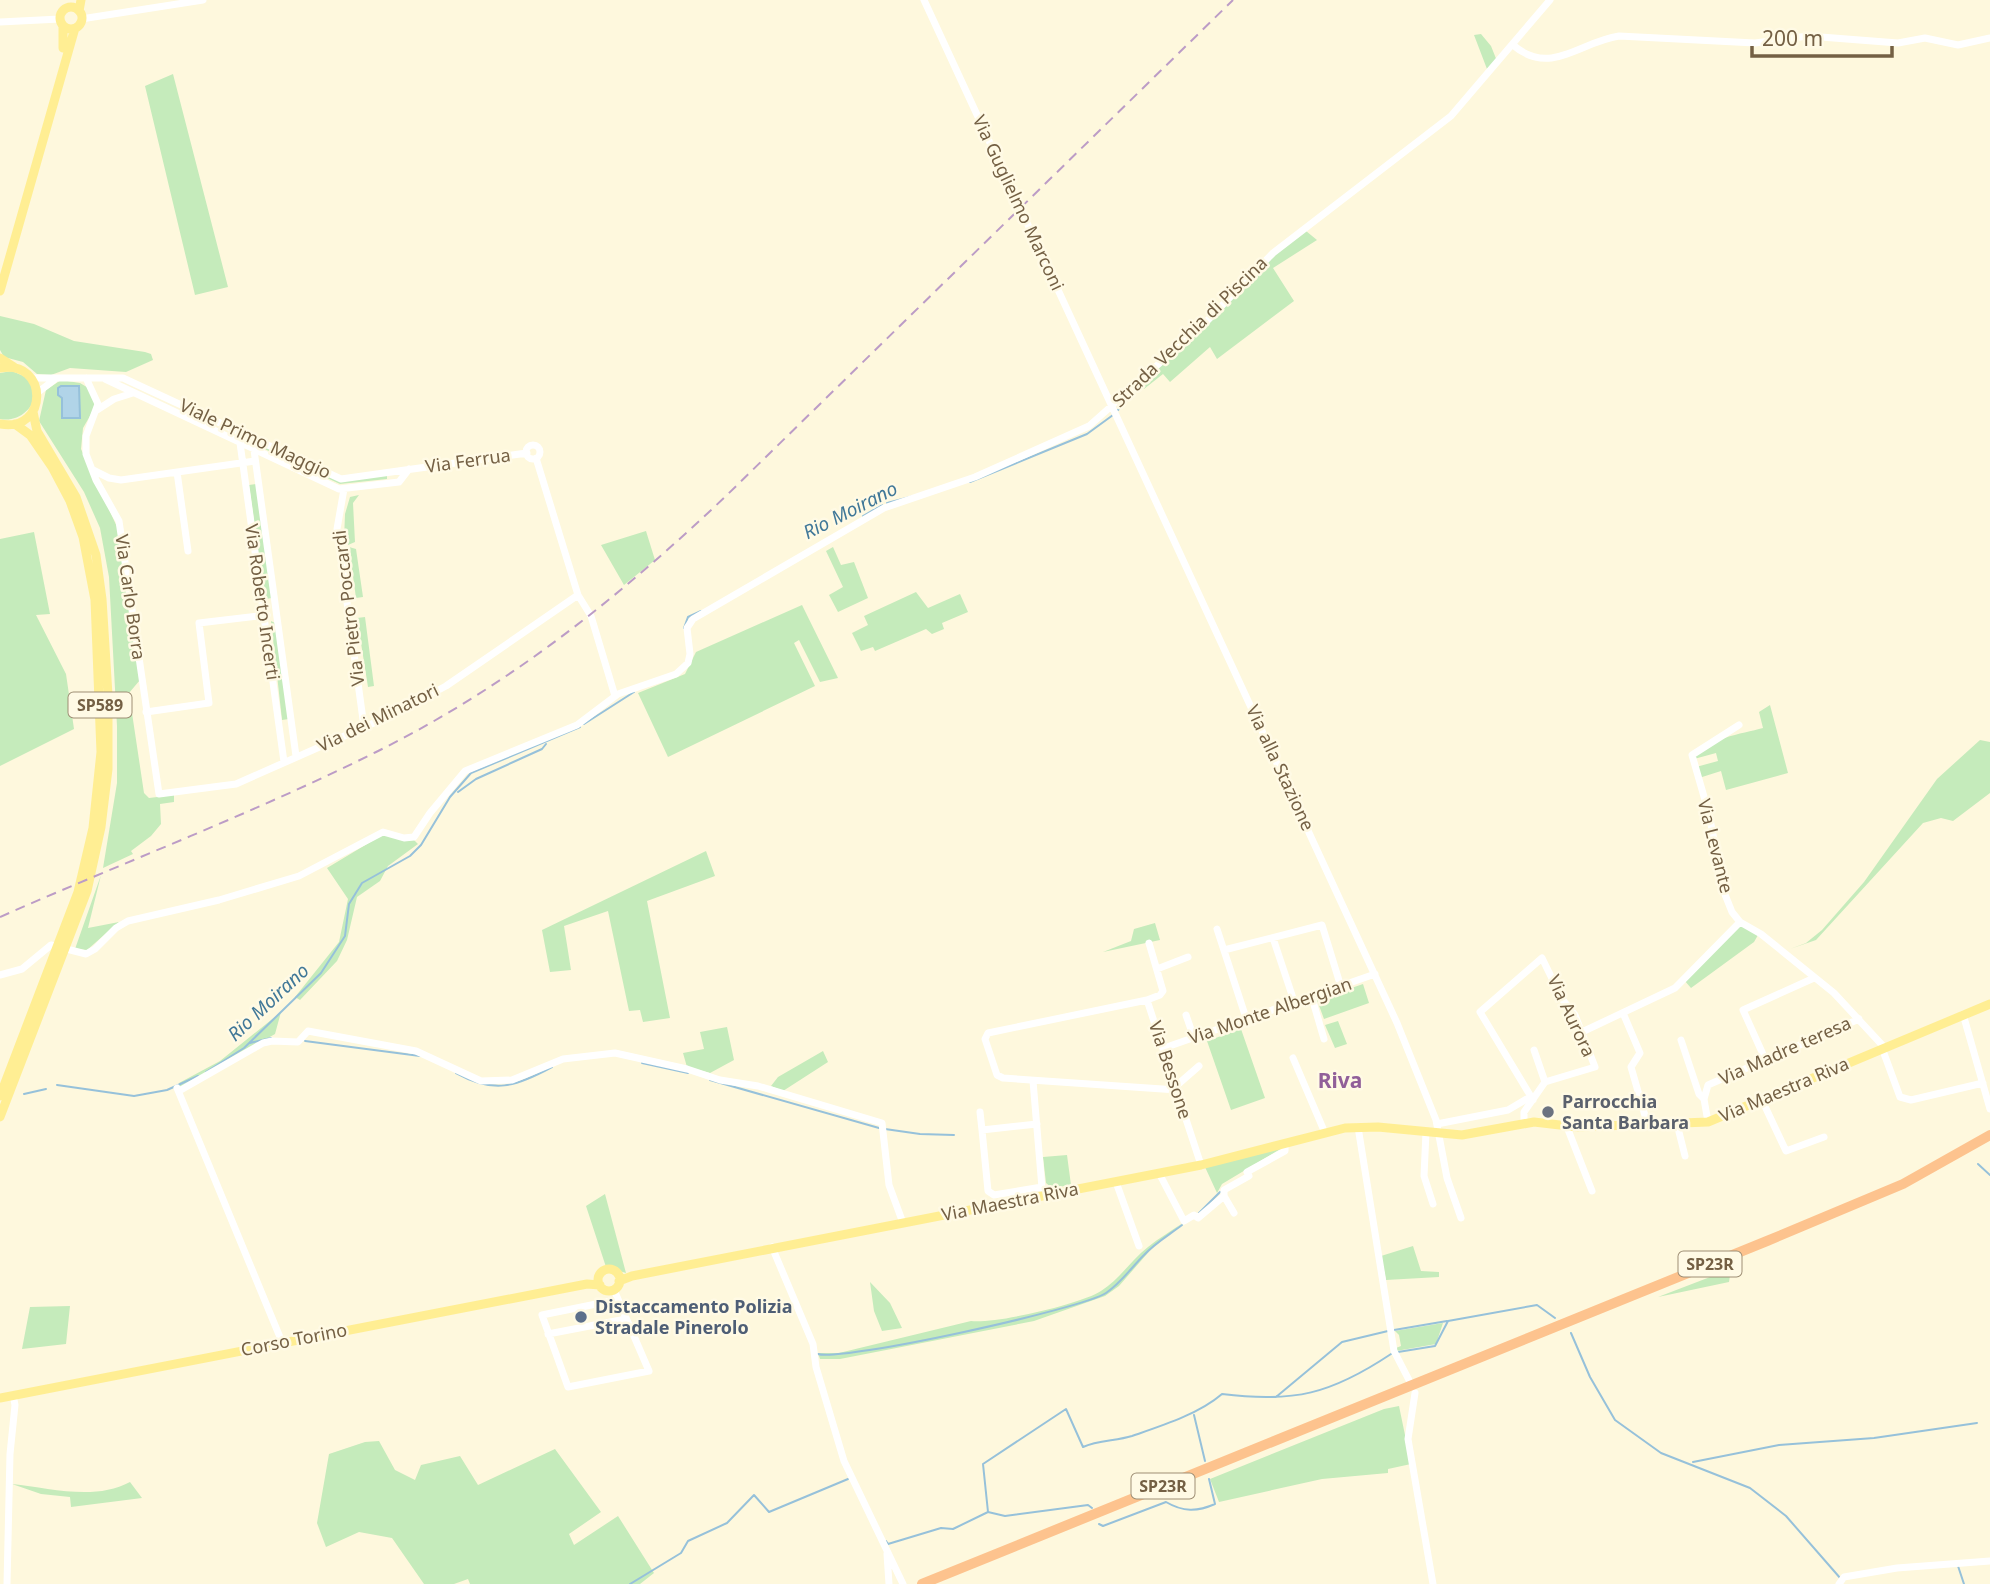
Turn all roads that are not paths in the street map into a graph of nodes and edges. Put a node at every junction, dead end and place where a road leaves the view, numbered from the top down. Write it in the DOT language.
graph roads {
  1 [pos="81,0"];
  2 [pos="203,0"];
  3 [pos="924,0"];
  4 [pos="1550,0"];
  5 [pos="70,4"];
  6 [pos="80,15"];
  7 [pos="0,22"];
  8 [pos="61,22"];
  9 [pos="75,29"];
  10 [pos="1990,38"];
  11 [pos="1513,46"];
  12 [pos="0,275"];
  13 [pos="0,291"];
  14 [pos="0,358"];
  15 [pos="0,368"];
  16 [pos="16,368"];
  17 [pos="32,378"];
  18 [pos="86,378"];
  19 [pos="104,379"];
  20 [pos="55,380"];
  21 [pos="144,387"];
  22 [pos="37,393"];
  23 [pos="136,394"];
  24 [pos="1112,407"];
  25 [pos="97,410"];
  26 [pos="33,412"];
  27 [pos="0,424"];
  28 [pos="15,424"];
  29 [pos="251,437"];
  30 [pos="247,446"];
  31 [pos="272,458"];
  32 [pos="242,463"];
  33 [pos="255,464"];
  34 [pos="92,469"];
  35 [pos="409,469"];
  36 [pos="177,472"];
  37 [pos="344,489"];
  38 [pos="188,551"];
  39 [pos="578,595"];
  40 [pos="276,614"];
  41 [pos="264,615"];
  42 [pos="615,696"];
  43 [pos="146,712"];
  44 [pos="1739,725"];
  45 [pos="364,727"];
  46 [pos="293,737"];
  47 [pos="281,739"];
  48 [pos="296,756"];
  49 [pos="284,762"];
  50 [pos="159,794"];
  51 [pos="83,892"];
  52 [pos="1740,922"];
  53 [pos="1217,929"];
  54 [pos="1273,938"];
  55 [pos="1149,943"];
  56 [pos="1224,950"];
  57 [pos="61,953"];
  58 [pos="1188,957"];
  59 [pos="1157,969"];
  60 [pos="1375,974"];
  61 [pos="0,975"];
  62 [pos="1814,978"];
  63 [pos="1341,987"];
  64 [pos="1312,998"];
  65 [pos="1147,1000"];
  66 [pos="1295,1004"];
  67 [pos="1990,1004"];
  68 [pos="1623,1013"];
  69 [pos="1964,1014"];
  70 [pos="1186,1015"];
  71 [pos="1858,1019"];
  72 [pos="1247,1021"];
  73 [pos="1582,1032"];
  74 [pos="1195,1038"];
  75 [pos="1324,1040"];
  76 [pos="1681,1040"];
  77 [pos="1883,1047"];
  78 [pos="1164,1048"];
  79 [pos="1534,1050"];
  80 [pos="1293,1058"];
  81 [pos="1766,1061"];
  82 [pos="1199,1066"];
  83 [pos="1033,1081"];
  84 [pos="1545,1082"];
  85 [pos="1983,1083"];
  86 [pos="1177,1088"];
  87 [pos="0,1096"];
  88 [pos="1531,1098"];
  89 [pos="1704,1099"];
  90 [pos="1762,1100"];
  91 [pos="1990,1109"];
  92 [pos="980,1112"];
  93 [pos="0,1117"];
  94 [pos="1708,1122"];
  95 [pos="1524,1123"];
  96 [pos="1037,1124"];
  97 [pos="1676,1125"];
  98 [pos="1648,1126"];
  99 [pos="1358,1127"];
  100 [pos="1567,1127"];
  101 [pos="982,1129"];
  102 [pos="1438,1129"];
  103 [pos="1426,1132"];
  104 [pos="1325,1133"];
  105 [pos="1990,1135"];
  106 [pos="1824,1137"];
  107 [pos="1990,1141"];
  108 [pos="1284,1145"];
  109 [pos="1685,1156"];
  110 [pos="1201,1165"];
  111 [pos="1159,1173"];
  112 [pos="1116,1182"];
  113 [pos="1043,1191"];
  114 [pos="1592,1191"];
  115 [pos="1224,1196"];
  116 [pos="1433,1204"];
  117 [pos="1234,1213"];
  118 [pos="1461,1218"];
  119 [pos="903,1223"];
  120 [pos="1139,1246"];
  121 [pos="772,1247"];
  122 [pos="599,1281"];
  123 [pos="617,1282"];
  124 [pos="611,1301"];
  125 [pos="626,1319"];
  126 [pos="548,1334"];
  127 [pos="282,1342"];
  128 [pos="1424,1383"];
  129 [pos="1409,1389"];
  130 [pos="13,1395"];
  131 [pos="0,1398"];
  132 [pos="887,1554"];
  133 [pos="1990,1561"];
  134 [pos="1841,1581"];
  135 [pos="7,1584"];
  136 [pos="889,1584"];
  137 [pos="903,1584"];
  138 [pos="922,1584"];
  139 [pos="936,1584"];
  140 [pos="1433,1584"];
  1 -- 6 [label="main road"];
  2 -- 6 [label="street"];
  3 -- 24 [label="street, Via Guglielmo Marconi"];
  4 -- 11 [label="street, Strada Vecchia di Piscina"];
  5 -- 6 [label="main road"];
  5 -- 8 [label="main road"];
  6 -- 9 [label="main road"];
  7 -- 8 [label="street"];
  8 -- 9 [label="main road"];
  8 -- 12 [label="main road"];
  9 -- 13 [label="main road"];
  10 -- 11 [label="street"];
  11 -- 24 [label="street, Strada Vecchia di Piscina"];
  14 -- 16 [label="main road"];
  15 -- 16 [label="main road"];
  16 -- 17 [label="main road"];
  17 -- 20 [label="street, Viale Primo Maggio"];
  17 -- 22 [label="main road"];
  18 -- 19 [label="street, Viale Primo Maggio"];
  18 -- 20 [label="street, Viale Primo Maggio"];
  18 -- 25 [label="street"];
  19 -- 21 [label="street, Viale Primo Maggio"];
  19 -- 23 [label="street, Viale Primo Maggio"];
  20 -- 22 [label="street"];
  21 -- 23 [label="street"];
  21 -- 29 [label="street, Viale Primo Maggio"];
  22 -- 26 [label="main road"];
  23 -- 25 [label="street"];
  23 -- 30 [label="street, Viale Primo Maggio"];
  24 -- 42 [label="street, Strada Vecchia di Piscina"];
  24 -- 60 [label="street, Via alla Stazione"];
  25 -- 34 [label="street, Via Carlo Borra"];
  26 -- 28 [label="main road"];
  26 -- 51 [label="main road, SP589"];
  27 -- 28 [label="main road"];
  28 -- 51 [label="main road, SP589"];
  29 -- 30 [label="street"];
  29 -- 35 [label="street, Viale Primo Maggio"];
  30 -- 31 [label="street, Viale Primo Maggio"];
  30 -- 32 [label="street, Via Roberto Incerti"];
  30 -- 33 [label="street, Via Roberto Incerti"];
  31 -- 33 [label="street"];
  31 -- 37 [label="street, Viale Primo Maggio"];
  32 -- 33 [label="street"];
  32 -- 36 [label="street"];
  32 -- 41 [label="street, Via Roberto Incerti"];
  33 -- 40 [label="street, Via Roberto Incerti"];
  34 -- 36 [label="street"];
  34 -- 43 [label="street, Via Carlo Borra"];
  35 -- 37 [label="street, Viale Primo Maggio"];
  35 -- 39 [label="street, Via Ferrua"];
  36 -- 38 [label="street"];
  37 -- 45 [label="street, Via Pietro Poccardi"];
  39 -- 42 [label="street"];
  39 -- 45 [label="street, Via dei Minatori"];
  40 -- 41 [label="street"];
  40 -- 46 [label="street, Via Roberto Incerti"];
  41 -- 43 [label="street"];
  41 -- 47 [label="street, Via Roberto Incerti"];
  42 -- 61 [label="street, Strada Vecchia di Piscina"];
  43 -- 50 [label="street, Via Carlo Borra"];
  44 -- 52 [label="street, Via Levante"];
  45 -- 48 [label="street, Via dei Minatori"];
  46 -- 47 [label="street"];
  46 -- 48 [label="street, Via Roberto Incerti"];
  47 -- 49 [label="street, Via Roberto Incerti"];
  48 -- 49 [label="street, Via dei Minatori"];
  49 -- 50 [label="street, Via dei Minatori"];
  51 -- 57 [label="main road, SP589"];
  52 -- 62 [label="street"];
  52 -- 68 [label="street"];
  53 -- 56 [label="street"];
  54 -- 56 [label="street"];
  54 -- 63 [label="street"];
  54 -- 66 [label="street"];
  55 -- 59 [label="street, Via Bessone"];
  56 -- 72 [label="street"];
  57 -- 87 [label="main road, SP589"];
  57 -- 93 [label="main road, SP589"];
  58 -- 59 [label="street"];
  59 -- 65 [label="street, Via Bessone"];
  60 -- 63 [label="street, Via Monte Albergian"];
  60 -- 102 [label="street, Via alla Stazione"];
  62 -- 71 [label="street"];
  62 -- 81 [label="street"];
  63 -- 64 [label="street, Via Monte Albergian"];
  64 -- 66 [label="street, Via Monte Albergian"];
  64 -- 75 [label="street"];
  65 -- 78 [label="street, Via Bessone"];
  65 -- 83 [label="street"];
  66 -- 72 [label="street, Via Monte Albergian"];
  67 -- 69 [label="main road, Via Maestra Riva"];
  68 -- 73 [label="street"];
  68 -- 98 [label="street"];
  69 -- 77 [label="main road, Via Maestra Riva"];
  69 -- 85 [label="street"];
  70 -- 74 [label="street"];
  71 -- 77 [label="street"];
  71 -- 81 [label="street, Via Madre teresa"];
  72 -- 74 [label="street, Via Monte Albergian"];
  73 -- 84 [label="street, Via Aurora"];
  73 -- 88 [label="street, Via Aurora"];
  74 -- 78 [label="street, Via Monte Albergian"];
  76 -- 89 [label="street"];
  77 -- 85 [label="street"];
  77 -- 90 [label="main road, Via Maestra Riva"];
  78 -- 86 [label="street, Via Bessone"];
  79 -- 84 [label="street"];
  80 -- 104 [label="street"];
  81 -- 89 [label="street, Via Madre teresa"];
  82 -- 86 [label="street"];
  83 -- 86 [label="street"];
  83 -- 96 [label="street"];
  84 -- 88 [label="street"];
  85 -- 91 [label="street"];
  86 -- 110 [label="street, Via Bessone"];
  88 -- 95 [label="street"];
  88 -- 102 [label="street"];
  89 -- 94 [label="street, Via Madre teresa"];
  90 -- 94 [label="main road, Via Maestra Riva"];
  90 -- 106 [label="street"];
  92 -- 101 [label="street"];
  94 -- 97 [label="main road, Via Maestra Riva"];
  95 -- 100 [label="main road, Via Maestra Riva"];
  95 -- 102 [label="main road, Via Maestra Riva"];
  96 -- 101 [label="street"];
  96 -- 113 [label="street"];
  97 -- 98 [label="main road, Via Maestra Riva"];
  97 -- 109 [label="street"];
  98 -- 100 [label="main road, Via Maestra Riva"];
  99 -- 103 [label="main road, Via Maestra Riva"];
  99 -- 104 [label="main road, Via Maestra Riva"];
  99 -- 129 [label="street"];
  100 -- 114 [label="street"];
  101 -- 113 [label="street"];
  102 -- 103 [label="main road, Via Maestra Riva"];
  102 -- 118 [label="street, Via alla Stazione"];
  103 -- 116 [label="street"];
  104 -- 108 [label="main road, Via Maestra Riva"];
  105 -- 128 [label="highway, SP23R"];
  107 -- 128 [label="highway, SP23R"];
  108 -- 110 [label="main road, Via Maestra Riva"];
  108 -- 115 [label="street, Via Maestra Riva"];
  110 -- 111 [label="main road, Via Maestra Riva"];
  111 -- 112 [label="main road, Via Maestra Riva"];
  111 -- 115 [label="street, Via Maestra Riva"];
  112 -- 113 [label="main road, Via Maestra Riva"];
  112 -- 120 [label="street"];
  113 -- 119 [label="main road, Via Maestra Riva"];
  115 -- 117 [label="street"];
  119 -- 121 [label="main road, Via Maestra Riva"];
  119 -- 127 [label="street"];
  121 -- 123 [label="main road, Via Maestra Riva"];
  121 -- 132 [label="street"];
  122 -- 123 [label="main road"];
  122 -- 123 [label="main road, Via Maestra Riva"];
  122 -- 127 [label="main road, Corso Torino"];
  123 -- 125 [label="street"];
  124 -- 126 [label="street"];
  125 -- 126 [label="street"];
  125 -- 126 [label="street"];
  127 -- 130 [label="main road, Corso Torino"];
  128 -- 129 [label="highway, SP23R"];
  129 -- 138 [label="highway, SP23R"];
  129 -- 139 [label="highway, SP23R"];
  129 -- 140 [label="street"];
  130 -- 131 [label="main road, Corso Torino"];
  130 -- 135 [label="street"];
  132 -- 136 [label="street"];
  132 -- 137 [label="street"];
  133 -- 134 [label="street"];
}
